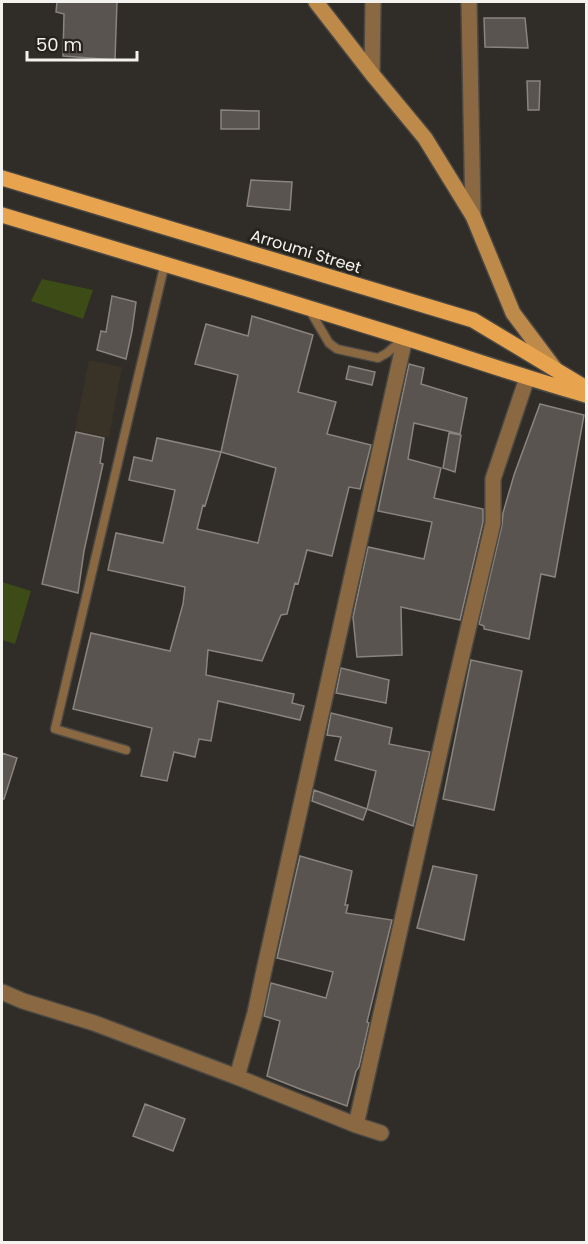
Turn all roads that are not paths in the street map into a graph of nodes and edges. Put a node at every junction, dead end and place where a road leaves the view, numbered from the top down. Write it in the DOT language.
graph roads {
  1 [pos="316,2"];
  2 [pos="373,2"];
  3 [pos="469,2"];
  4 [pos="372,74"];
  5 [pos="2,178"];
  6 [pos="2,215"];
  7 [pos="473,216"];
  8 [pos="165,263"];
  9 [pos="309,308"];
  10 [pos="405,338"];
  11 [pos="555,369"];
  12 [pos="527,378"];
  13 [pos="586,388"];
  14 [pos="586,395"];
  15 [pos="126,750"];
  16 [pos="2,992"];
  17 [pos="237,1077"];
  18 [pos="356,1125"];
  19 [pos="381,1133"];
  1 -- 4 [label="main road"];
  2 -- 4 [label="street"];
  3 -- 7 [label="street"];
  4 -- 7 [label="main road"];
  5 -- 11 [label="main road, Arroumi Street"];
  6 -- 8 [label="main road"];
  7 -- 11 [label="main road"];
  8 -- 9 [label="main road"];
  8 -- 15 [label="lane"];
  9 -- 10 [label="main road"];
  9 -- 10 [label="lane"];
  10 -- 12 [label="main road"];
  10 -- 17 [label="street"];
  11 -- 13 [label="main road, Arroumi Street"];
  12 -- 14 [label="main road"];
  12 -- 18 [label="street"];
  16 -- 17 [label="street"];
  17 -- 18 [label="street"];
  18 -- 19 [label="street"];
}
